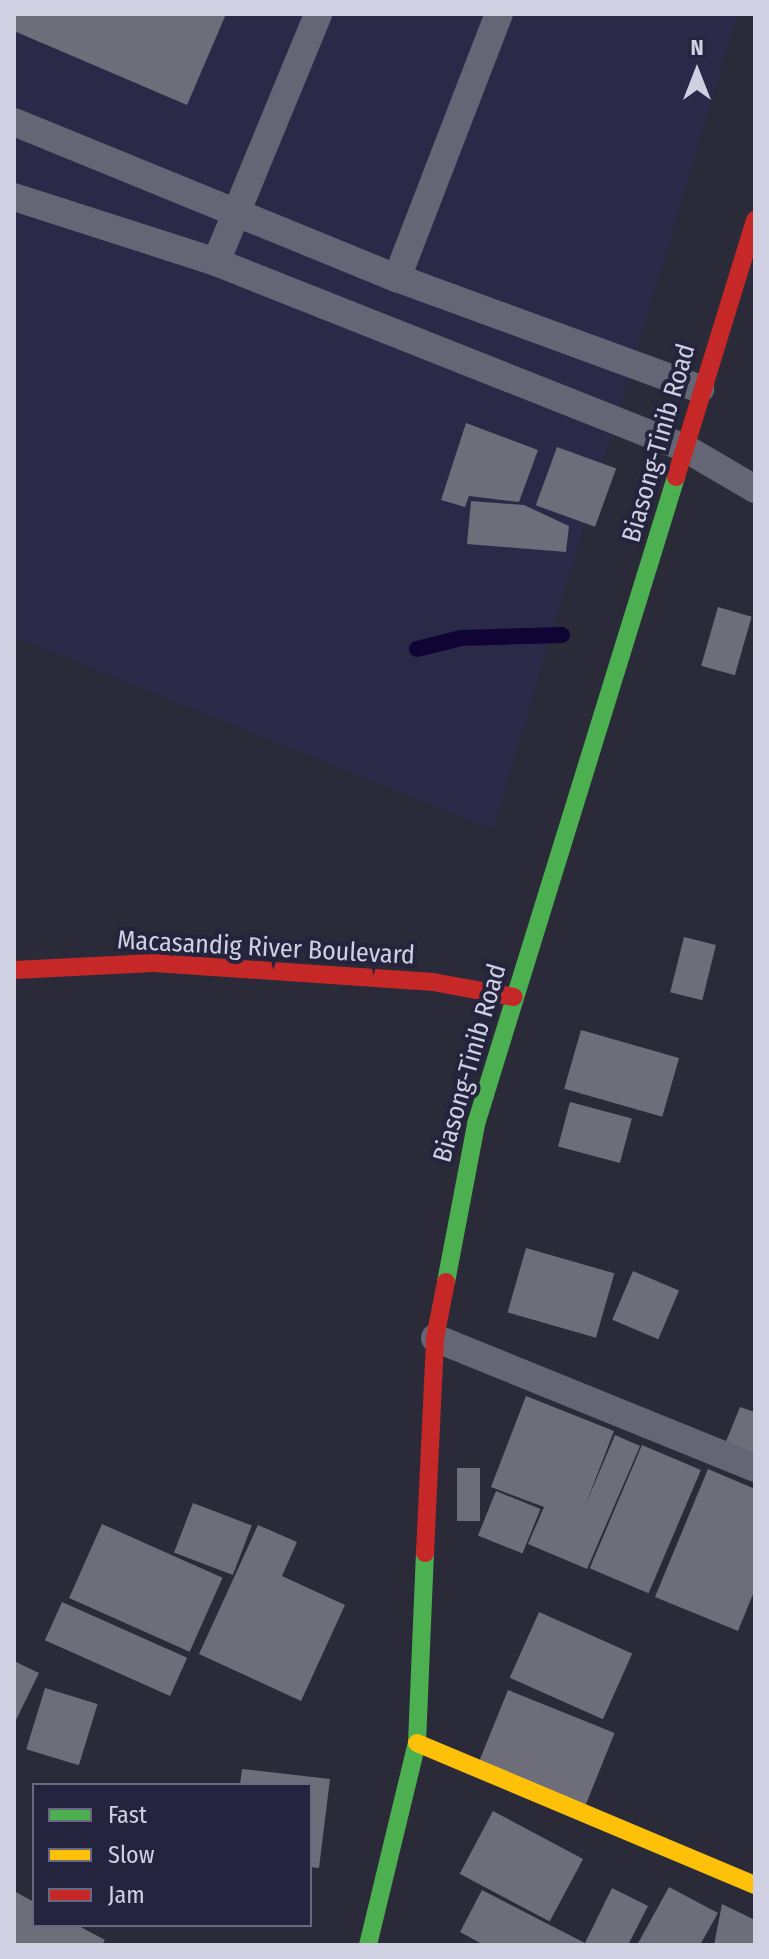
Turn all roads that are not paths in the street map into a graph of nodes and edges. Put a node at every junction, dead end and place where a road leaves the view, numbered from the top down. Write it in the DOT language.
graph roads {
  1 [pos="318,14"];
  2 [pos="499,14"];
  3 [pos="14,122"];
  4 [pos="14,197"];
  5 [pos="234,213"];
  6 [pos="755,220"];
  7 [pos="216,262"];
  8 [pos="397,278"];
  9 [pos="700,389"];
  10 [pos="685,448"];
  11 [pos="755,489"];
  12 [pos="14,970"];
  13 [pos="514,997"];
  14 [pos="435,1338"];
  15 [pos="755,1468"];
  16 [pos="417,1743"];
  17 [pos="755,1885"];
  18 [pos="368,1945"];
  1 -- 5 [label="lane"];
  2 -- 8 [label="lane"];
  3 -- 5 [label="lane"];
  4 -- 7 [label="lane"];
  5 -- 7 [label="lane"];
  5 -- 8 [label="lane"];
  6 -- 9 [label="street, Biasong-Tinib Road"];
  7 -- 10 [label="lane"];
  8 -- 9 [label="lane"];
  9 -- 10 [label="street, Biasong-Tinib Road"];
  10 -- 11 [label="lane"];
  10 -- 13 [label="street, Biasong-Tinib Road"];
  12 -- 13 [label="street, Macasandig River Boulevard"];
  13 -- 14 [label="street, Biasong-Tinib Road"];
  14 -- 15 [label="lane"];
  14 -- 16 [label="street, Biasong-Tinib Road"];
  16 -- 17 [label="street"];
  16 -- 18 [label="street, Biasong-Tinib Road"];
}
